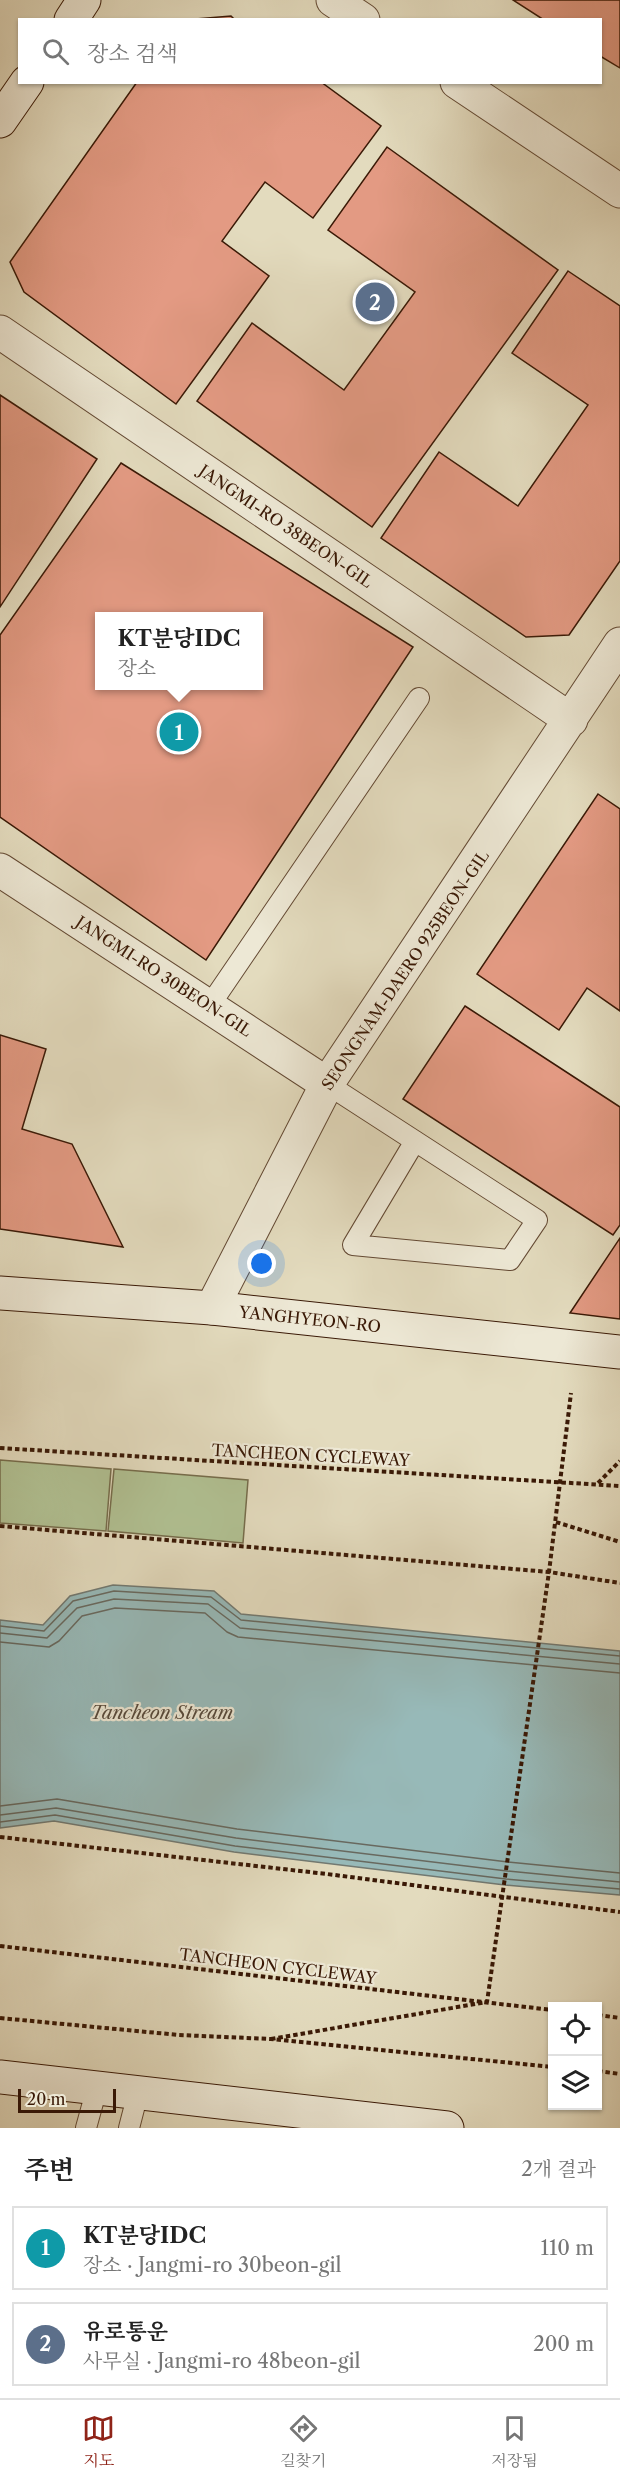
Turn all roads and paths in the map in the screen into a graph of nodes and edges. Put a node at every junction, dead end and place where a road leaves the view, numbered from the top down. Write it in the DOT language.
graph roads {
  1 [pos="84,0"];
  2 [pos="333,0"];
  3 [pos="72,18"];
  4 [pos="360,18"];
  5 [pos="26,84"];
  6 [pos="460,84"];
  7 [pos="0,122"];
  8 [pos="620,191"];
  9 [pos="0,332"];
  10 [pos="620,644"];
  11 [pos="419,698"];
  12 [pos="571,720"];
  13 [pos="0,870"];
  14 [pos="210,1005"];
  15 [pos="327,1084"];
  16 [pos="415,1141"];
  17 [pos="0,1293"];
  18 [pos="212,1308"];
  19 [pos="620,1352"];
  20 [pos="571,1393"];
  21 [pos="0,1448"];
  22 [pos="620,1461"];
  23 [pos="560,1481"];
  24 [pos="598,1483"];
  25 [pos="620,1486"];
  26 [pos="556,1522"];
  27 [pos="0,1526"];
  28 [pos="620,1542"];
  29 [pos="549,1572"];
  30 [pos="620,1583"];
  31 [pos="0,1837"];
  32 [pos="504,1897"];
  33 [pos="620,1912"];
  34 [pos="0,1946"];
  35 [pos="487,2002"];
  36 [pos="548,2010"];
  37 [pos="602,2016"];
  38 [pos="0,2018"];
  39 [pos="620,2018"];
  40 [pos="271,2039"];
  41 [pos="548,2067"];
  42 [pos="602,2072"];
  43 [pos="620,2074"];
  44 [pos="0,2077"];
  45 [pos="96,2088"];
  46 [pos="138,2093"];
  47 [pos="86,2128"];
  48 [pos="129,2128"];
  49 [pos="447,2128"];
  1 -- 3 [label="street"];
  2 -- 4 [label="street"];
  5 -- 7 [label="street"];
  6 -- 8 [label="street"];
  9 -- 12 [label="street, JANGMI-RO 38BEON-GIL"];
  10 -- 12 [label="street, SEONGNAM-DAERO 925BEON-GIL"];
  11 -- 14 [label="lane"];
  12 -- 15 [label="street, SEONGNAM-DAERO 925BEON-GIL"];
  13 -- 14 [label="street, JANGMI-RO 30BEON-GIL"];
  14 -- 15 [label="street, JANGMI-RO 30BEON-GIL"];
  15 -- 16 [label="lane"];
  15 -- 18 [label="street, SEONGNAM-DAERO 925BEON-GIL"];
  16 -- 16 [label="lane"];
  17 -- 18 [label="street, YANGHYEON-RO"];
  18 -- 19 [label="street, YANGHYEON-RO"];
  20 -- 23 [label="path"];
  21 -- 23 [label="path, TANCHEON CYCLEWAY"];
  22 -- 24 [label="path"];
  23 -- 24 [label="path, TANCHEON CYCLEWAY"];
  23 -- 26 [label="path"];
  24 -- 25 [label="path, TANCHEON CYCLEWAY"];
  26 -- 28 [label="path"];
  26 -- 29 [label="path"];
  27 -- 29 [label="path"];
  29 -- 30 [label="path"];
  29 -- 32 [label="path"];
  31 -- 32 [label="path"];
  32 -- 33 [label="path"];
  32 -- 35 [label="path"];
  34 -- 35 [label="path, TANCHEON CYCLEWAY"];
  35 -- 36 [label="path, TANCHEON CYCLEWAY"];
  35 -- 40 [label="path"];
  37 -- 39 [label="path"];
  38 -- 40 [label="path"];
  40 -- 41 [label="path"];
  42 -- 43 [label="path"];
  44 -- 45 [label="street"];
  45 -- 46 [label="street"];
  45 -- 47 [label="lane"];
  46 -- 48 [label="lane"];
  46 -- 49 [label="street"];
}
